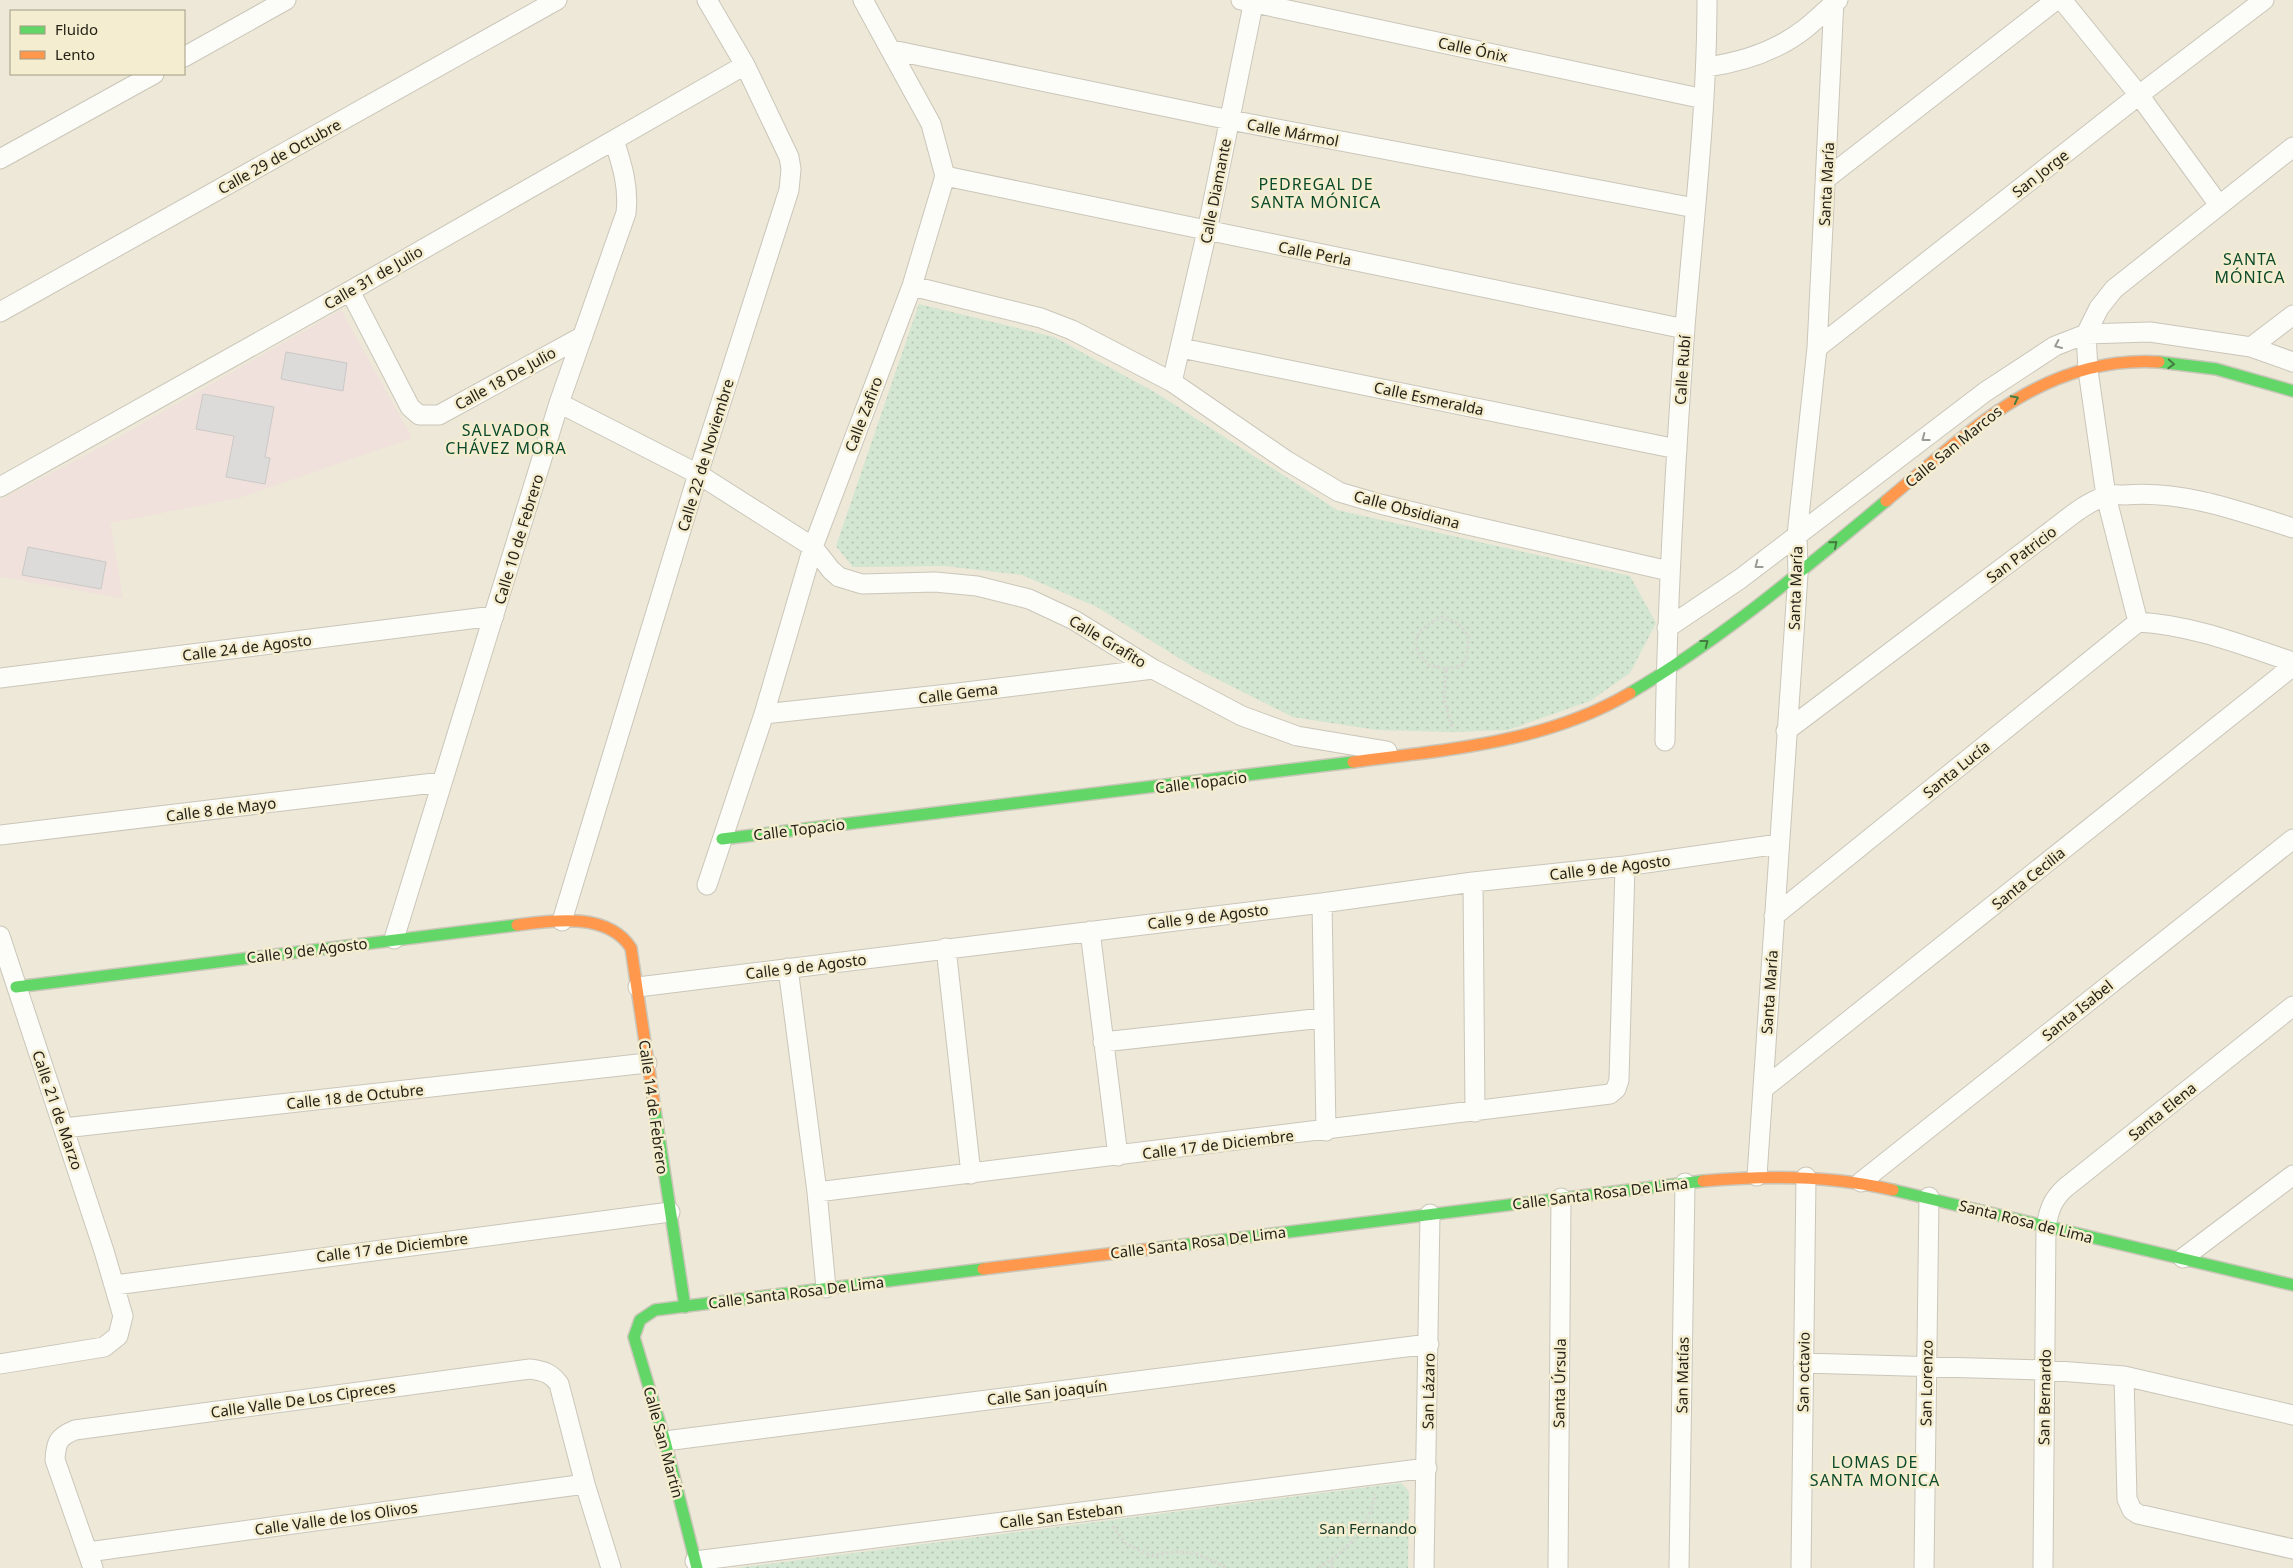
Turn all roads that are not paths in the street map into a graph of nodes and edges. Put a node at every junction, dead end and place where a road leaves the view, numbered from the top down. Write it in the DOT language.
graph roads {
  1 [pos="286,0"];
  2 [pos="557,0"];
  3 [pos="707,0"];
  4 [pos="864,0"];
  5 [pos="1707,0"];
  6 [pos="2056,0"];
  7 [pos="2062,0"];
  8 [pos="2264,0"];
  9 [pos="1250,1"];
  10 [pos="1835,1"];
  11 [pos="892,50"];
  12 [pos="185,56"];
  13 [pos="744,65"];
  14 [pos="1707,67"];
  15 [pos="152,75"];
  16 [pos="2139,95"];
  17 [pos="1704,99"];
  18 [pos="1230,120"];
  19 [pos="614,140"];
  20 [pos="2293,147"];
  21 [pos="0,159"];
  22 [pos="945,176"];
  23 [pos="1826,178"];
  24 [pos="2219,205"];
  25 [pos="1695,208"];
  26 [pos="1207,231"];
  27 [pos="912,286"];
  28 [pos="350,291"];
  29 [pos="0,312"];
  30 [pos="2293,315"];
  31 [pos="1685,329"];
  32 [pos="2086,334"];
  33 [pos="583,336"];
  34 [pos="2251,347"];
  35 [pos="1181,348"];
  36 [pos="1817,348"];
  37 [pos="2293,362"];
  38 [pos="2088,370"];
  39 [pos="1172,382"];
  40 [pos="2293,391"];
  41 [pos="559,403"];
  42 [pos="1677,449"];
  43 [pos="698,474"];
  44 [pos="0,487"];
  45 [pos="2106,496"];
  46 [pos="2293,528"];
  47 [pos="1797,536"];
  48 [pos="813,546"];
  49 [pos="1669,571"];
  50 [pos="1798,574"];
  51 [pos="494,616"];
  52 [pos="2138,622"];
  53 [pos="1667,628"];
  54 [pos="2293,662"];
  55 [pos="2293,666"];
  56 [pos="1153,669"];
  57 [pos="1666,672"];
  58 [pos="0,678"];
  59 [pos="764,714"];
  60 [pos="1786,731"];
  61 [pos="1665,741"];
  62 [pos="1405,754"];
  63 [pos="442,782"];
  64 [pos="0,835"];
  65 [pos="722,838"];
  66 [pos="2293,838"];
  67 [pos="1778,844"];
  68 [pos="1625,866"];
  69 [pos="1473,882"];
  70 [pos="707,885"];
  71 [pos="1322,903"];
  72 [pos="1774,916"];
  73 [pos="562,922"];
  74 [pos="598,925"];
  75 [pos="1090,930"];
  76 [pos="0,936"];
  77 [pos="394,939"];
  78 [pos="946,948"];
  79 [pos="788,968"];
  80 [pos="16,987"];
  81 [pos="638,988"];
  82 [pos="2293,1006"];
  83 [pos="1323,1018"];
  84 [pos="1103,1042"];
  85 [pos="647,1063"];
  86 [pos="1763,1089"];
  87 [pos="1475,1112"];
  88 [pos="64,1128"];
  89 [pos="1326,1131"];
  90 [pos="1118,1156"];
  91 [pos="971,1174"];
  92 [pos="2293,1174"];
  93 [pos="1757,1176"];
  94 [pos="1806,1177"];
  95 [pos="1861,1182"];
  96 [pos="1685,1183"];
  97 [pos="817,1192"];
  98 [pos="1929,1197"];
  99 [pos="1561,1198"];
  100 [pos="670,1212"];
  101 [pos="1430,1214"];
  102 [pos="2046,1227"];
  103 [pos="2183,1258"];
  104 [pos="115,1284"];
  105 [pos="2293,1285"];
  106 [pos="826,1288"];
  107 [pos="685,1307"];
  108 [pos="642,1317"];
  109 [pos="1429,1344"];
  110 [pos="1803,1363"];
  111 [pos="0,1364"];
  112 [pos="1926,1366"];
  113 [pos="2044,1370"];
  114 [pos="2124,1376"];
  115 [pos="2293,1415"];
  116 [pos="665,1441"];
  117 [pos="1427,1468"];
  118 [pos="585,1484"];
  119 [pos="2293,1549"];
  120 [pos="91,1560"];
  121 [pos="696,1565"];
  122 [pos="611,1568"];
  123 [pos="1424,1568"];
  124 [pos="1558,1568"];
  125 [pos="1679,1568"];
  126 [pos="1801,1568"];
  127 [pos="1924,1568"];
  128 [pos="2043,1568"];
  1 -- 12 [label="street"];
  2 -- 29 [label="street, Calle 29 de Octubre"];
  3 -- 13 [label="street, Calle 22 de Noviembre"];
  4 -- 11 [label="street"];
  5 -- 14 [label="street, Calle Rubí"];
  6 -- 23 [label="street"];
  7 -- 16 [label="street"];
  8 -- 16 [label="street, San Jorge"];
  9 -- 17 [label="street, Calle Ónix"];
  9 -- 18 [label="street, Calle Diamante"];
  10 -- 14 [label="street"];
  10 -- 23 [label="street, Santa María"];
  11 -- 18 [label="street, Calle Mármol"];
  11 -- 22 [label="street"];
  13 -- 19 [label="street, Calle 31 de Julio"];
  13 -- 43 [label="street, Calle 22 de Noviembre"];
  14 -- 17 [label="street, Calle Rubí"];
  15 -- 21 [label="street"];
  16 -- 24 [label="street"];
  16 -- 36 [label="street, San Jorge"];
  17 -- 25 [label="street, Calle Rubí"];
  18 -- 25 [label="street, Calle Mármol"];
  18 -- 26 [label="street, Calle Diamante"];
  19 -- 28 [label="street, Calle 31 de Julio"];
  19 -- 33 [label="street, Calle 10 de Febrero"];
  20 -- 24 [label="street"];
  22 -- 26 [label="street, Calle Perla"];
  22 -- 27 [label="street, Calle Zafiro"];
  23 -- 36 [label="street, Santa María"];
  24 -- 32 [label="street"];
  25 -- 31 [label="street, Calle Rubí"];
  26 -- 31 [label="street, Calle Perla"];
  26 -- 35 [label="street, Calle Diamante"];
  27 -- 39 [label="street, Calle Obsidiana"];
  27 -- 48 [label="street, Calle Zafiro"];
  28 -- 33 [label="street, Calle 18 De Julio"];
  28 -- 44 [label="street, Calle 31 de Julio"];
  30 -- 34 [label="street"];
  31 -- 42 [label="street, Calle Rubí"];
  32 -- 34 [label="street, Calle San Marcos"];
  32 -- 38 [label="street"];
  32 -- 47 [label="street, Calle San Marcos, one-way"];
  33 -- 41 [label="street, Calle 10 de Febrero"];
  34 -- 37 [label="street, Calle San Marcos"];
  35 -- 39 [label="street, Calle Diamante"];
  35 -- 42 [label="street, Calle Esmeralda"];
  36 -- 47 [label="street, Santa María"];
  38 -- 40 [label="street, Calle San Marcos, one-way"];
  38 -- 45 [label="street"];
  50 -- 38 [label="street, Calle San Marcos, one-way"];
  39 -- 49 [label="street, Calle Obsidiana"];
  41 -- 43 [label="street"];
  41 -- 51 [label="street, Calle 10 de Febrero"];
  42 -- 49 [label="street, Calle Rubí"];
  43 -- 48 [label="street"];
  43 -- 73 [label="street, Calle 22 de Noviembre"];
  45 -- 46 [label="street, San Patricio"];
  45 -- 52 [label="street"];
  45 -- 60 [label="street, San Patricio"];
  47 -- 50 [label="street, Santa María"];
  47 -- 53 [label="street, Calle San Marcos, one-way"];
  48 -- 56 [label="street, Calle Grafito"];
  48 -- 59 [label="street, Calle Zafiro"];
  49 -- 53 [label="street, Calle Rubí"];
  57 -- 50 [label="street, Calle San Marcos, one-way"];
  50 -- 60 [label="street, Santa María"];
  51 -- 58 [label="street, Calle 24 de Agosto"];
  51 -- 63 [label="street, Calle 10 de Febrero"];
  52 -- 54 [label="street"];
  52 -- 72 [label="street, Santa Lucía"];
  53 -- 57 [label="street, Calle Rubí"];
  55 -- 86 [label="street, Santa Cecilia"];
  56 -- 59 [label="street, Calle Gema"];
  56 -- 62 [label="street, Calle Grafito"];
  57 -- 61 [label="street, Calle Rubí"];
  57 -- 62 [label="street, Calle Topacio"];
  59 -- 65 [label="street, Calle Zafiro"];
  60 -- 67 [label="street, Santa María"];
  62 -- 65 [label="street, Calle Topacio"];
  63 -- 64 [label="street, Calle 8 de Mayo"];
  63 -- 77 [label="street, Calle 10 de Febrero"];
  65 -- 70 [label="street, Calle Zafiro"];
  66 -- 95 [label="street, Santa Isabel"];
  67 -- 68 [label="street, Calle 9 de Agosto"];
  67 -- 72 [label="street, Santa María"];
  68 -- 69 [label="street, Calle 9 de Agosto"];
  68 -- 87 [label="street, Calle 17 de Diciembre"];
  69 -- 71 [label="street, Calle 9 de Agosto"];
  69 -- 87 [label="street"];
  71 -- 75 [label="street, Calle 9 de Agosto"];
  71 -- 83 [label="street"];
  72 -- 86 [label="street, Santa María"];
  73 -- 74 [label="street, Calle 9 de Agosto"];
  73 -- 77 [label="street, Calle 9 de Agosto"];
  74 -- 81 [label="street, Calle 14 de Febrero"];
  75 -- 78 [label="street, Calle 9 de Agosto"];
  75 -- 84 [label="street"];
  76 -- 80 [label="street, Calle 21 de Marzo"];
  77 -- 80 [label="street, Calle 9 de Agosto"];
  78 -- 79 [label="street, Calle 9 de Agosto"];
  78 -- 91 [label="street"];
  79 -- 81 [label="street, Calle 9 de Agosto"];
  79 -- 97 [label="street"];
  80 -- 88 [label="street, Calle 21 de Marzo"];
  81 -- 85 [label="street, Calle 14 de Febrero"];
  82 -- 102 [label="street, Santa Elena"];
  83 -- 84 [label="street"];
  83 -- 89 [label="street"];
  84 -- 90 [label="street"];
  85 -- 88 [label="street, Calle 18 de Octubre"];
  85 -- 100 [label="street, Calle 14 de Febrero"];
  86 -- 93 [label="street, Santa María"];
  87 -- 89 [label="street, Calle 17 de Diciembre"];
  88 -- 104 [label="street, Calle 21 de Marzo"];
  89 -- 90 [label="street, Calle 17 de Diciembre"];
  90 -- 91 [label="street, Calle 17 de Diciembre"];
  91 -- 97 [label="street, Calle 17 de Diciembre"];
  92 -- 103 [label="street"];
  93 -- 94 [label="street, Santa Rosa de Lima"];
  93 -- 96 [label="street, Calle Santa Rosa De Lima"];
  94 -- 95 [label="street, Santa Rosa de Lima"];
  94 -- 110 [label="street, San octavio"];
  95 -- 98 [label="street, Santa Rosa de Lima"];
  96 -- 99 [label="street, Calle Santa Rosa De Lima"];
  96 -- 125 [label="street, San Matías"];
  97 -- 106 [label="street"];
  98 -- 102 [label="street, Santa Rosa de Lima"];
  98 -- 112 [label="street, San Lorenzo"];
  99 -- 101 [label="street, Calle Santa Rosa De Lima"];
  99 -- 124 [label="street, Santa Úrsula"];
  100 -- 104 [label="street, Calle 17 de Diciembre"];
  100 -- 107 [label="street, Calle 14 de Febrero"];
  101 -- 106 [label="street, Calle Santa Rosa De Lima"];
  101 -- 109 [label="street, San Lázaro"];
  102 -- 103 [label="street, Santa Rosa de Lima"];
  102 -- 113 [label="street, San Bernardo"];
  103 -- 105 [label="street, Santa Rosa de Lima"];
  104 -- 111 [label="street"];
  106 -- 107 [label="street, Calle Santa Rosa De Lima"];
  107 -- 108 [label="street, Calle Santa Rosa De Lima"];
  108 -- 116 [label="street, Calle San Martín"];
  109 -- 116 [label="street, Calle San joaquín"];
  109 -- 117 [label="street, San Lázaro"];
  110 -- 112 [label="street"];
  110 -- 126 [label="street, San octavio"];
  112 -- 113 [label="street"];
  112 -- 127 [label="street, San Lorenzo"];
  113 -- 114 [label="street"];
  113 -- 128 [label="street, San Bernardo"];
  114 -- 115 [label="street"];
  114 -- 119 [label="street"];
  116 -- 121 [label="street, Calle San Martín"];
  117 -- 121 [label="street, Calle San Esteban"];
  117 -- 123 [label="street, San Lázaro"];
  118 -- 120 [label="street, Calle Valle de los Olivos"];
  118 -- 120 [label="street, Calle Valle De Los Cipreces"];
  118 -- 122 [label="street"];
}
